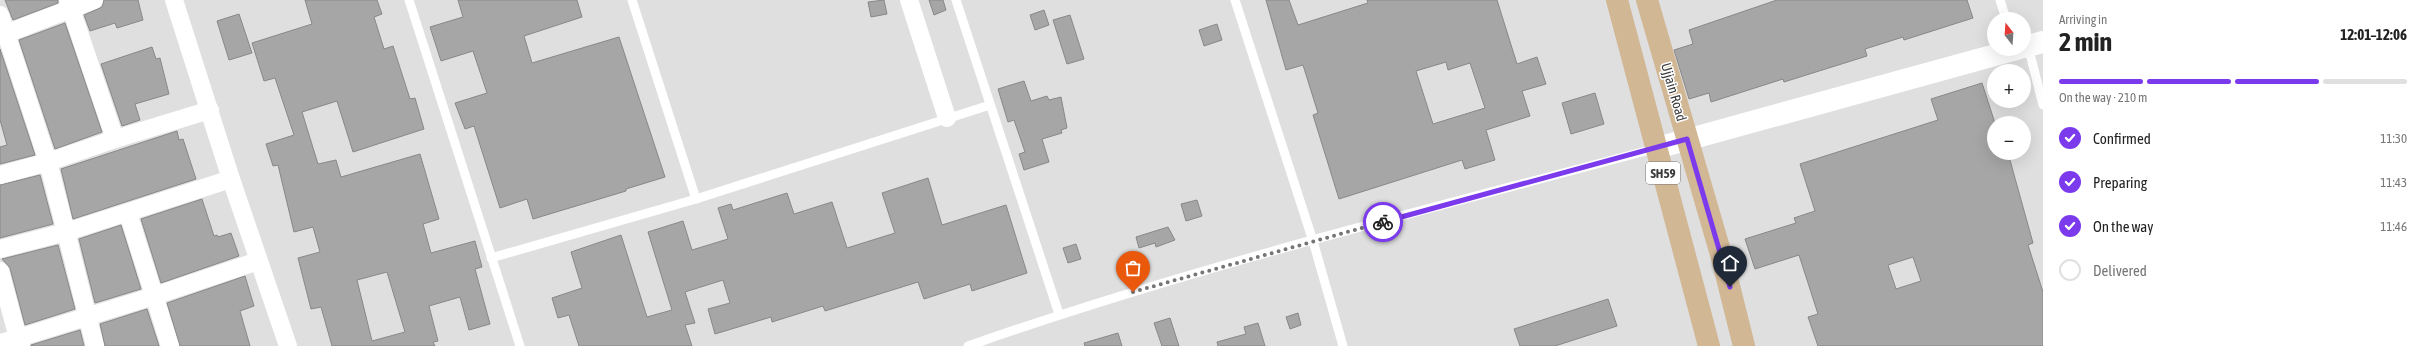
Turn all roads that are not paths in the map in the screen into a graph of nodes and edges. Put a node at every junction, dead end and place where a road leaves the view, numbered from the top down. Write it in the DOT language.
graph roads {
  1 [pos="94,0"];
  2 [pos="174,0"];
  3 [pos="409,0"];
  4 [pos="632,0"];
  5 [pos="909,0"];
  6 [pos="956,0"];
  7 [pos="1235,0"];
  8 [pos="1617,0"];
  9 [pos="1647,0"];
  10 [pos="2000,0"];
  11 [pos="69,5"];
  12 [pos="2004,12"];
  13 [pos="0,15"];
  14 [pos="3,35"];
  15 [pos="1991,56"];
  16 [pos="2027,56"];
  17 [pos="990,104"];
  18 [pos="2043,106"];
  19 [pos="210,110"];
  20 [pos="947,118"];
  21 [pos="115,139"];
  22 [pos="1687,139"];
  23 [pos="1656,148"];
  24 [pos="48,162"];
  25 [pos="0,175"];
  26 [pos="231,179"];
  27 [pos="696,199"];
  28 [pos="128,212"];
  29 [pos="66,232"];
  30 [pos="1313,241"];
  31 [pos="0,249"];
  32 [pos="491,258"];
  33 [pos="258,261"];
  34 [pos="0,272"];
  35 [pos="154,296"];
  36 [pos="1059,314"];
  37 [pos="87,316"];
  38 [pos="19,342"];
  39 [pos="0,343"];
  40 [pos="95,346"];
  41 [pos="170,346"];
  42 [pos="288,346"];
  43 [pos="520,346"];
  44 [pos="968,346"];
  45 [pos="1343,346"];
  46 [pos="1709,346"];
  47 [pos="1744,346"];
  1 -- 11 [label="street"];
  2 -- 19 [label="street"];
  3 -- 32 [label="lane"];
  4 -- 27 [label="lane"];
  5 -- 20 [label="street"];
  6 -- 17 [label="lane"];
  7 -- 30 [label="lane"];
  8 -- 23 [label="main road, SH59"];
  9 -- 22 [label="main road, Ujjain Road / SH59"];
  10 -- 12 [label="lane"];
  11 -- 14 [label="street"];
  11 -- 21 [label="street"];
  13 -- 14 [label="street"];
  14 -- 24 [label="street"];
  15 -- 22 [label="street"];
  16 -- 18 [label="lane"];
  17 -- 20 [label="lane"];
  17 -- 36 [label="lane"];
  19 -- 21 [label="street"];
  19 -- 26 [label="street"];
  20 -- 27 [label="lane"];
  21 -- 24 [label="street"];
  22 -- 23 [label="street"];
  22 -- 47 [label="main road, Ujjain Road / SH59"];
  23 -- 30 [label="lane"];
  23 -- 46 [label="main road, SH59"];
  24 -- 25 [label="street"];
  24 -- 29 [label="street"];
  26 -- 28 [label="street"];
  26 -- 33 [label="street"];
  27 -- 32 [label="lane"];
  28 -- 29 [label="street"];
  28 -- 35 [label="street"];
  29 -- 31 [label="street"];
  29 -- 37 [label="street"];
  30 -- 36 [label="lane"];
  30 -- 45 [label="lane"];
  32 -- 43 [label="lane"];
  33 -- 35 [label="street"];
  33 -- 42 [label="street"];
  34 -- 38 [label="street"];
  35 -- 37 [label="street"];
  35 -- 41 [label="street"];
  36 -- 44 [label="lane"];
  37 -- 38 [label="street"];
  37 -- 40 [label="street"];
  38 -- 39 [label="street"];
}
